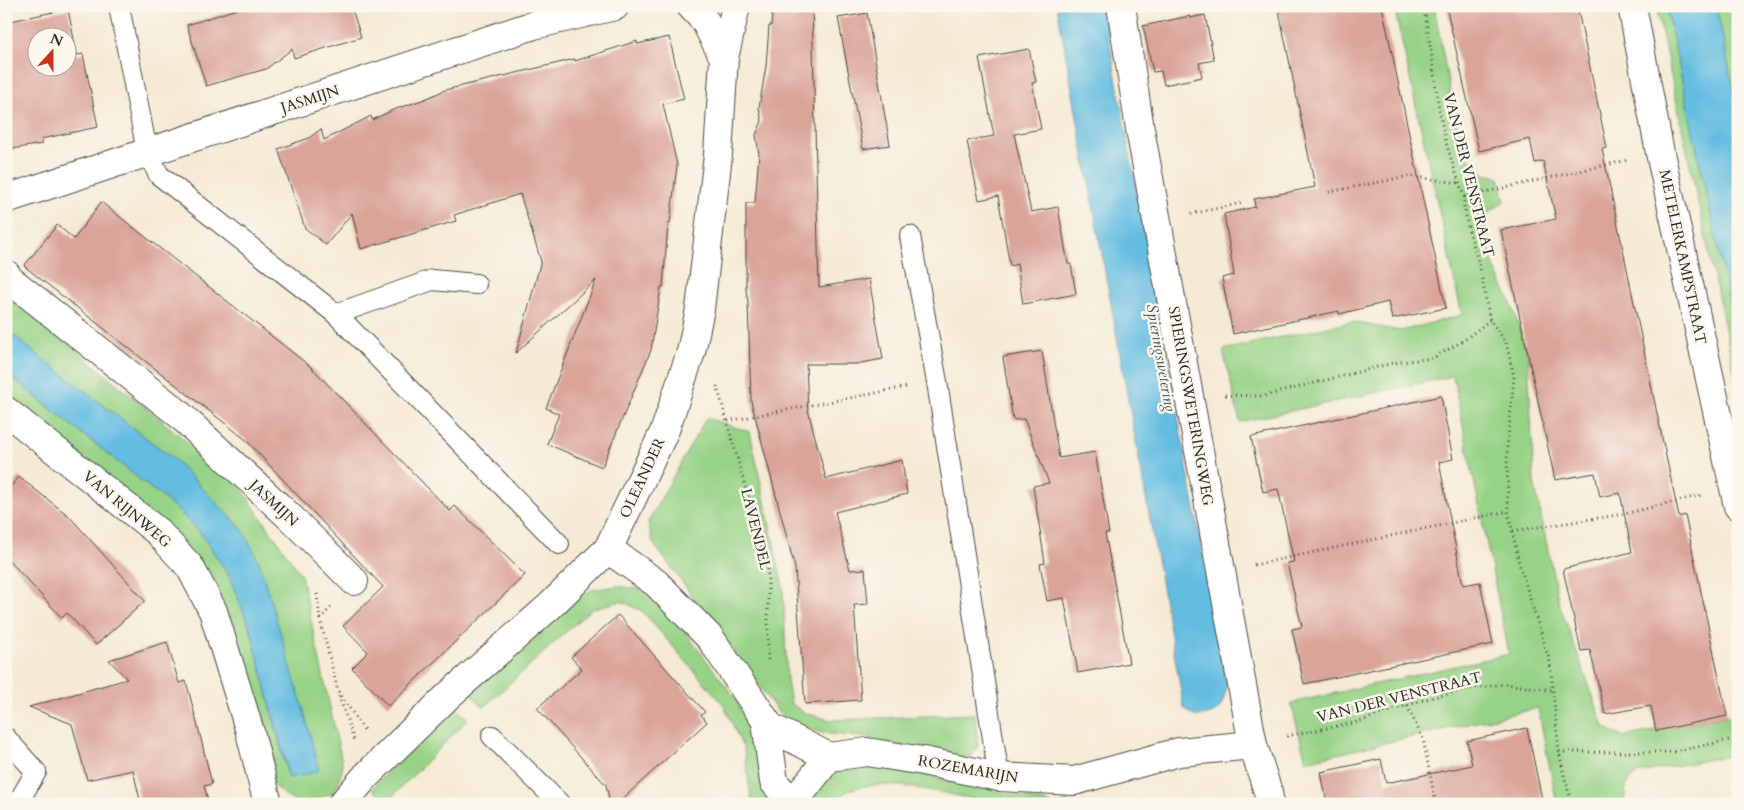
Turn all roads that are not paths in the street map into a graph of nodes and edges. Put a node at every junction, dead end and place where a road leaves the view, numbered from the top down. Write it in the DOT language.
graph roads {
  1 [pos="119,6"];
  2 [pos="615,6"];
  3 [pos="691,6"];
  4 [pos="736,6"];
  5 [pos="1121,6"];
  6 [pos="1632,6"];
  7 [pos="532,16"];
  8 [pos="724,58"];
  9 [pos="147,152"];
  10 [pos="6,199"];
  11 [pos="910,236"];
  12 [pos="6,274"];
  13 [pos="476,284"];
  14 [pos="336,314"];
  15 [pos="6,411"];
  16 [pos="1736,497"];
  17 [pos="559,544"];
  18 [pos="608,549"];
  19 [pos="354,581"];
  20 [pos="766,722"];
  21 [pos="492,736"];
  22 [pos="6,738"];
  23 [pos="1253,745"];
  24 [pos="829,757"];
  25 [pos="999,777"];
  26 [pos="361,787"];
  27 [pos="18,804"];
  28 [pos="268,804"];
  29 [pos="560,804"];
  30 [pos="792,804"];
  31 [pos="1270,804"];
  1 -- 9 [label="lane"];
  2 -- 7 [label="street, JASMIJN"];
  3 -- 8 [label="street"];
  4 -- 8 [label="street, OLEANDER"];
  5 -- 23 [label="street, SPIERINGSWETERINGWEG"];
  6 -- 16 [label="street, METELERKAMPSTRAAT"];
  7 -- 9 [label="street, JASMIJN"];
  8 -- 18 [label="street, OLEANDER"];
  9 -- 10 [label="street, JASMIJN"];
  9 -- 14 [label="lane"];
  11 -- 25 [label="lane"];
  12 -- 19 [label="street, JASMIJN"];
  13 -- 14 [label="lane"];
  14 -- 17 [label="lane"];
  15 -- 28 [label="street, VAN RIJNWEG"];
  18 -- 20 [label="street"];
  18 -- 26 [label="street, OLEANDER"];
  20 -- 24 [label="street"];
  20 -- 30 [label="street"];
  21 -- 29 [label="lane"];
  22 -- 27 [label="lane"];
  23 -- 25 [label="street, ROZEMARIJN"];
  23 -- 31 [label="street, SPIERINGSWETERINGWEG"];
  24 -- 25 [label="street, ROZEMARIJN"];
  24 -- 30 [label="street"];
}
